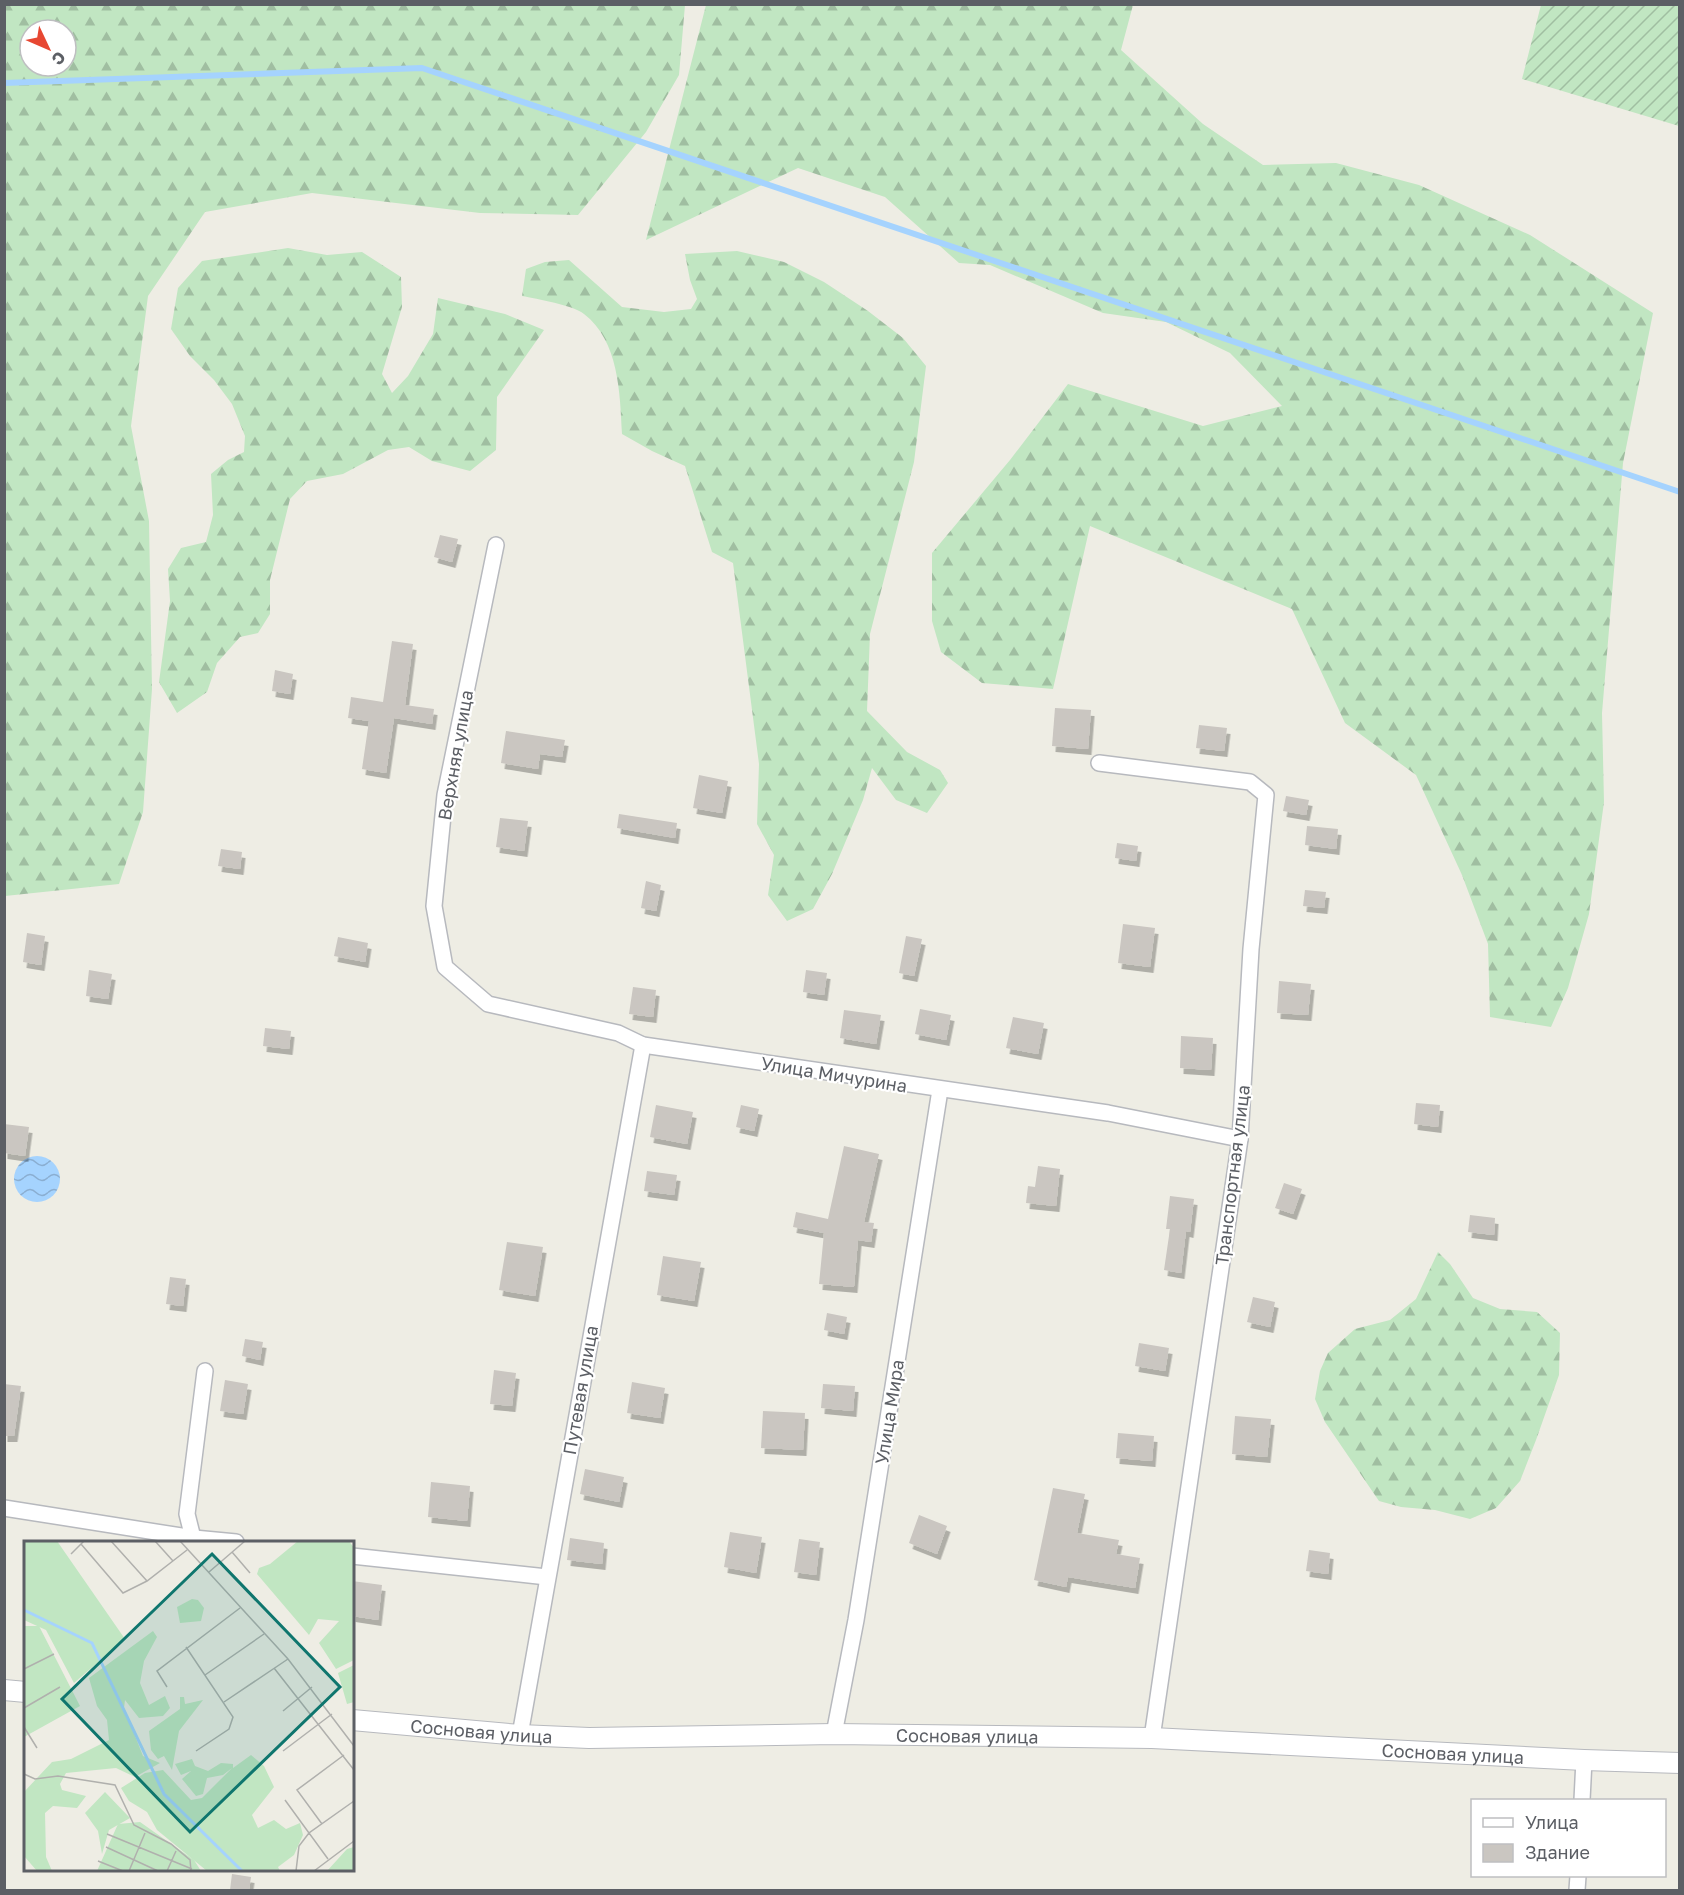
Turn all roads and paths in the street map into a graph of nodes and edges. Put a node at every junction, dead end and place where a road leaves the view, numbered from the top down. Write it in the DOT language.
graph roads {
  1 [pos="496,544"];
  2 [pos="1099,763"];
  3 [pos="445,968"];
  4 [pos="643,1045"];
  5 [pos="940,1090"];
  6 [pos="1240,1139"];
  7 [pos="205,1371"];
  8 [pos="4,1508"];
  9 [pos="194,1540"];
  10 [pos="215,1541"];
  11 [pos="354,1556"];
  12 [pos="547,1577"];
  13 [pos="4,1690"];
  14 [pos="24,1692"];
  15 [pos="354,1720"];
  16 [pos="834,1734"];
  17 [pos="520,1735"];
  18 [pos="1152,1738"];
  19 [pos="1584,1760"];
  20 [pos="1680,1762"];
  21 [pos="1582,1799"];
  1 -- 3 [label="street, Верхняя улица"];
  2 -- 6 [label="street, Транспортная улица"];
  3 -- 4 [label="street, Улица Мичурина"];
  4 -- 5 [label="street, Улица Мичурина"];
  4 -- 12 [label="street, Путевая улица"];
  5 -- 6 [label="street, Улица Мичурина"];
  5 -- 16 [label="street, Улица Мира"];
  6 -- 18 [label="street, Транспортная улица"];
  7 -- 9 [label="street"];
  8 -- 9 [label="street"];
  9 -- 10 [label="street"];
  11 -- 12 [label="street"];
  12 -- 17 [label="street, Путевая улица"];
  13 -- 14 [label="street"];
  15 -- 17 [label="street, Сосновая улица"];
  16 -- 17 [label="street, Сосновая улица"];
  16 -- 18 [label="street, Сосновая улица"];
  18 -- 19 [label="street, Сосновая улица"];
  19 -- 20 [label="street, Сосновая улица"];
  19 -- 21 [label="street"];
}
